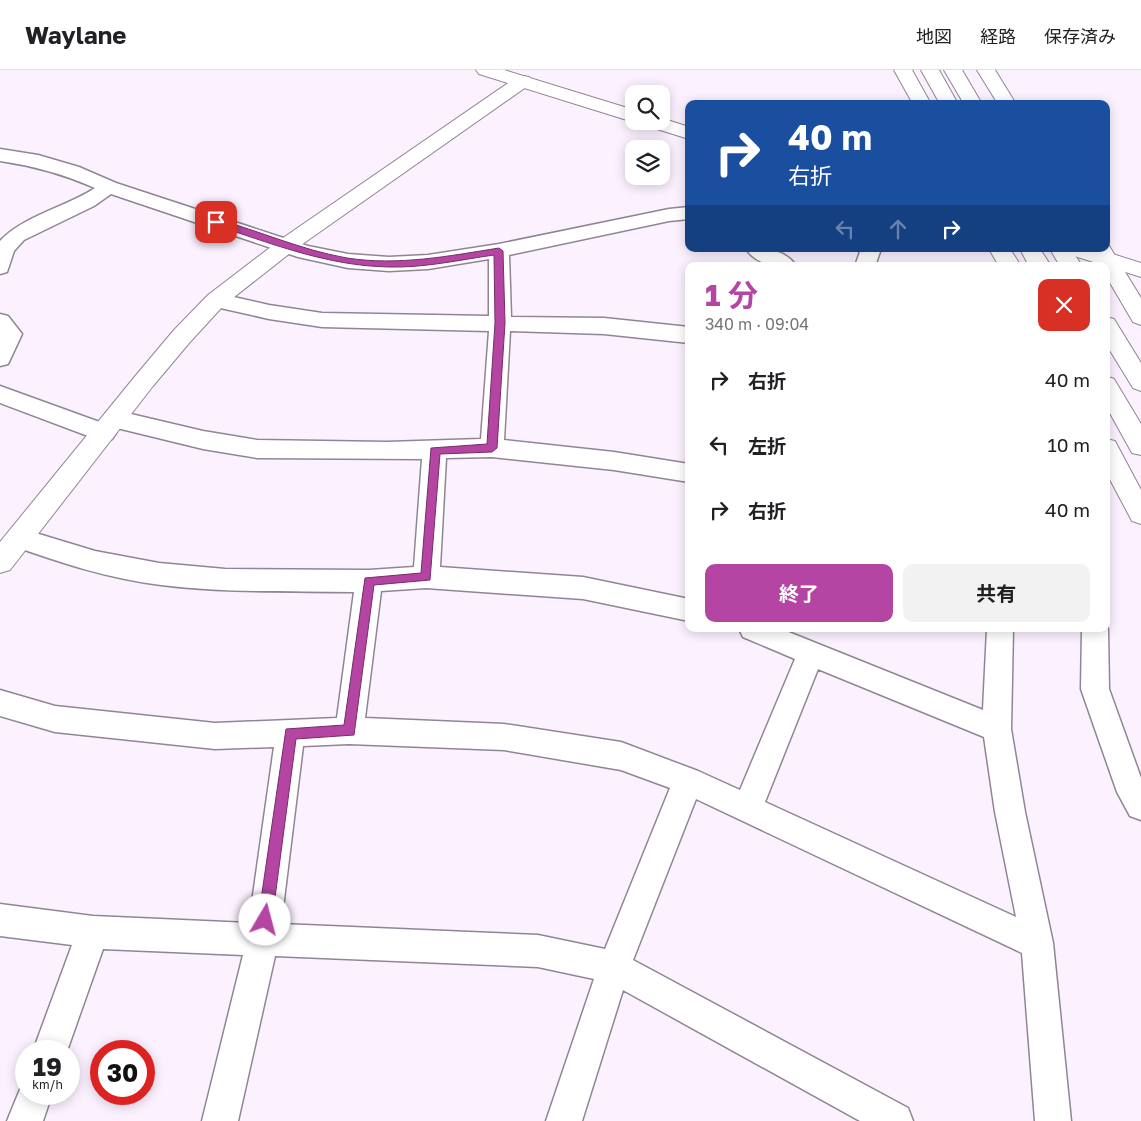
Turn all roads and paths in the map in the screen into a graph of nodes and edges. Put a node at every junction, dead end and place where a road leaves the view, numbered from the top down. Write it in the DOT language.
graph roads {
  1 [pos="485,70"];
  2 [pos="902,70"];
  3 [pos="930,70"];
  4 [pos="953,70"];
  5 [pos="986,70"];
  6 [pos="523,81"];
  7 [pos="920,100"];
  8 [pos="947,100"];
  9 [pos="971,100"];
  10 [pos="1005,100"];
  11 [pos="625,113"];
  12 [pos="670,127"];
  13 [pos="685,132"];
  14 [pos="0,154"];
  15 [pos="109,186"];
  16 [pos="685,213"];
  17 [pos="287,245"];
  18 [pos="499,251"];
  19 [pos="761,252"];
  20 [pos="1104,254"];
  21 [pos="779,262"];
  22 [pos="1110,264"];
  23 [pos="0,267"];
  24 [pos="1141,270"];
  25 [pos="216,300"];
  26 [pos="1141,317"];
  27 [pos="0,321"];
  28 [pos="500,323"];
  29 [pos="1110,332"];
  30 [pos="685,335"];
  31 [pos="0,358"];
  32 [pos="1141,382"];
  33 [pos="1110,392"];
  34 [pos="0,394"];
  35 [pos="109,426"];
  36 [pos="1141,446"];
  37 [pos="492,448"];
  38 [pos="435,451"];
  39 [pos="1110,456"];
  40 [pos="685,472"];
  41 [pos="1141,514"];
  42 [pos="20,538"];
  43 [pos="0,562"];
  44 [pos="426,577"];
  45 [pos="369,581"];
  46 [pos="685,609"];
  47 [pos="759,632"];
  48 [pos="1000,632"];
  49 [pos="1095,632"];
  50 [pos="811,653"];
  51 [pos="0,702"];
  52 [pos="996,729"];
  53 [pos="349,731"];
  54 [pos="290,733"];
  55 [pos="688,782"];
  56 [pos="1141,806"];
  57 [pos="747,809"];
  58 [pos="0,920"];
  59 [pos="93,932"];
  60 [pos="262,938"];
  61 [pos="1037,943"];
  62 [pos="614,967"];
  63 [pos="54,1040"];
  64 [pos="31,1105"];
  65 [pos="25,1121"];
  66 [pos="220,1121"];
  67 [pos="564,1121"];
  68 [pos="895,1121"];
  69 [pos="1053,1121"];
  1 -- 6 [label="main road"];
  2 -- 7 [label="main road"];
  3 -- 8 [label="main road"];
  4 -- 9 [label="main road"];
  5 -- 10 [label="main road"];
  6 -- 11 [label="main road"];
  6 -- 17 [label="main road"];
  12 -- 13 [label="main road"];
  14 -- 15 [label="street"];
  15 -- 17 [label="street"];
  15 -- 23 [label="street"];
  16 -- 18 [label="street"];
  17 -- 18 [label="street"];
  17 -- 25 [label="main road"];
  18 -- 28 [label="street"];
  19 -- 21 [label="street"];
  20 -- 24 [label="main road"];
  22 -- 26 [label="main road"];
  25 -- 28 [label="street"];
  25 -- 35 [label="main road"];
  27 -- 31 [label="street"];
  28 -- 30 [label="street"];
  28 -- 37 [label="street"];
  29 -- 32 [label="main road"];
  33 -- 36 [label="main road"];
  34 -- 35 [label="street"];
  35 -- 38 [label="street"];
  35 -- 42 [label="main road"];
  37 -- 38 [label="street"];
  37 -- 40 [label="street"];
  38 -- 44 [label="street"];
  39 -- 41 [label="main road"];
  42 -- 43 [label="main road"];
  42 -- 45 [label="street"];
  44 -- 45 [label="street"];
  44 -- 46 [label="street"];
  45 -- 53 [label="street"];
  47 -- 50 [label="street"];
  48 -- 52 [label="street"];
  49 -- 56 [label="street"];
  50 -- 52 [label="street"];
  50 -- 57 [label="street"];
  51 -- 54 [label="street"];
  52 -- 61 [label="street"];
  53 -- 54 [label="street"];
  53 -- 55 [label="street"];
  54 -- 60 [label="street"];
  55 -- 57 [label="street"];
  55 -- 62 [label="street"];
  57 -- 61 [label="street"];
  58 -- 59 [label="street"];
  59 -- 60 [label="street"];
  59 -- 63 [label="street"];
  60 -- 62 [label="street"];
  60 -- 66 [label="street"];
  61 -- 69 [label="street"];
  62 -- 67 [label="street"];
  62 -- 68 [label="street"];
  64 -- 65 [label="street"];
}
